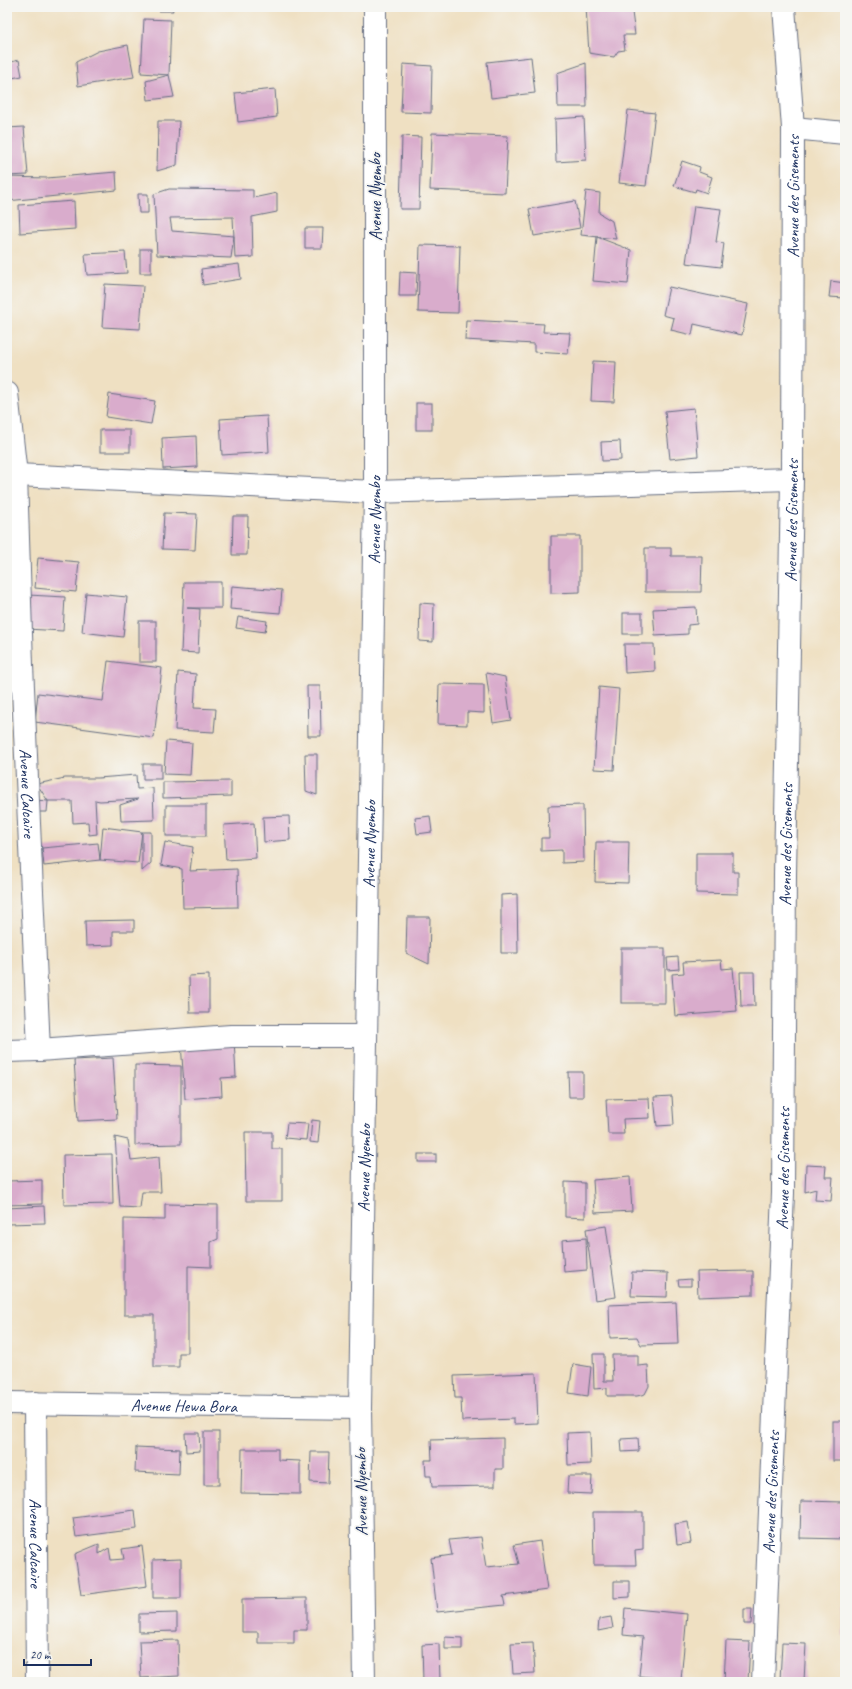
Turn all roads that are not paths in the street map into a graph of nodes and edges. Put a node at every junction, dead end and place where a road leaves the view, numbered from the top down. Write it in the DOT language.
graph roads {
  1 [pos="375,7"];
  2 [pos="784,7"];
  3 [pos="793,128"];
  4 [pos="845,133"];
  5 [pos="7,393"];
  6 [pos="16,475"];
  7 [pos="792,478"];
  8 [pos="375,492"];
  9 [pos="366,1036"];
  10 [pos="7,1050"];
  11 [pos="39,1050"];
  12 [pos="7,1403"];
  13 [pos="35,1403"];
  14 [pos="360,1408"];
  15 [pos="37,1682"];
  16 [pos="364,1682"];
  17 [pos="763,1682"];
  1 -- 8 [label="street, Avenue Nyembo"];
  2 -- 3 [label="street, Avenue des Gisements"];
  3 -- 4 [label="street"];
  3 -- 7 [label="street, Avenue des Gisements"];
  5 -- 6 [label="street, Avenue Calcaire"];
  6 -- 8 [label="street"];
  6 -- 11 [label="street, Avenue Calcaire"];
  7 -- 8 [label="street"];
  7 -- 17 [label="street, Avenue des Gisements"];
  8 -- 9 [label="street, Avenue Nyembo"];
  9 -- 11 [label="street"];
  9 -- 14 [label="street, Avenue Nyembo"];
  10 -- 11 [label="street"];
  12 -- 13 [label="street, Avenue Hewa Bora"];
  13 -- 14 [label="street, Avenue Hewa Bora"];
  13 -- 15 [label="street, Avenue Calcaire"];
  14 -- 16 [label="street, Avenue Nyembo"];
}
